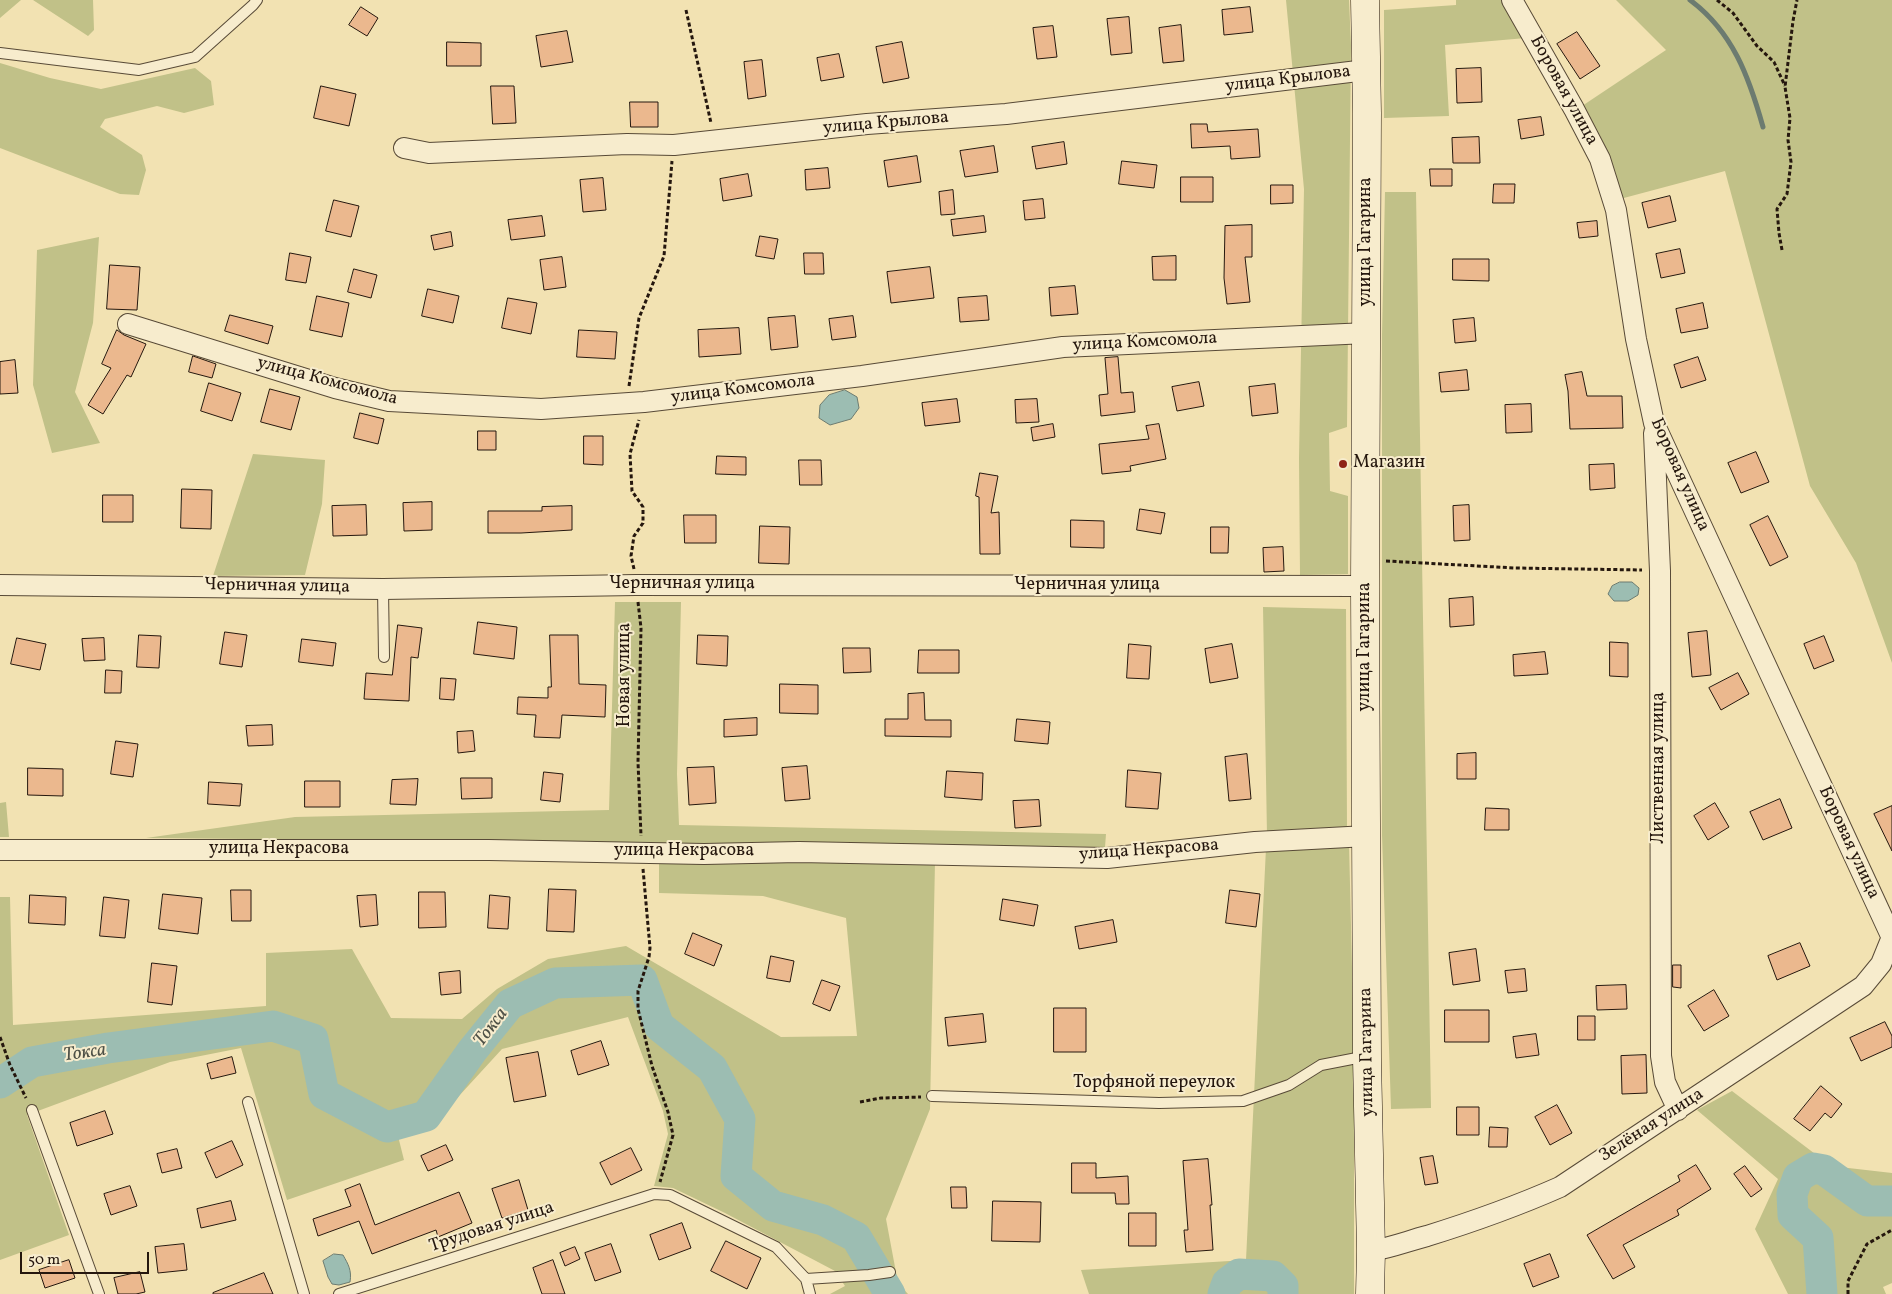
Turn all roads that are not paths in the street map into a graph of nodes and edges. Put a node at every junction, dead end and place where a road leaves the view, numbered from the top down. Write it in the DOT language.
graph roads {
  1 [pos="257,0"];
  2 [pos="1365,0"];
  3 [pos="1512,0"];
  4 [pos="0,53"];
  5 [pos="1366,70"];
  6 [pos="404,148"];
  7 [pos="128,324"];
  8 [pos="1367,333"];
  9 [pos="1654,423"];
  10 [pos="0,585"];
  11 [pos="1365,586"];
  12 [pos="383,588"];
  13 [pos="384,657"];
  14 [pos="1367,836"];
  15 [pos="0,850"];
  16 [pos="1892,938"];
  17 [pos="1367,1058"];
  18 [pos="932,1096"];
  19 [pos="248,1102"];
  20 [pos="32,1110"];
  21 [pos="1678,1110"];
  22 [pos="1371,1251"];
  23 [pos="890,1272"];
  24 [pos="806,1279"];
  25 [pos="99,1294"];
  26 [pos="304,1294"];
  27 [pos="339,1294"];
  28 [pos="810,1294"];
  29 [pos="1370,1294"];
  1 -- 4 [label="lane"];
  2 -- 5 [label="main road, улица Гагарина"];
  3 -- 9 [label="street, Боровая улица"];
  5 -- 6 [label="street, улица Крылова"];
  5 -- 8 [label="main road, улица Гагарина"];
  7 -- 8 [label="street, улица Комсомола"];
  8 -- 11 [label="main road, улица Гагарина"];
  9 -- 16 [label="street, Боровая улица"];
  9 -- 21 [label="street, Лиственная улица"];
  10 -- 12 [label="street, Черничная улица"];
  11 -- 12 [label="street, Черничная улица"];
  11 -- 14 [label="main road, улица Гагарина"];
  12 -- 13 [label="lane"];
  14 -- 15 [label="street, улица Некрасова"];
  14 -- 17 [label="main road, улица Гагарина"];
  16 -- 21 [label="street, Зелёная улица"];
  17 -- 18 [label="lane, Торфяной переулок"];
  17 -- 22 [label="main road, улица Гагарина"];
  19 -- 26 [label="lane"];
  20 -- 25 [label="lane"];
  21 -- 22 [label="street, Зелёная улица"];
  22 -- 29 [label="main road, улица Гагарина"];
  23 -- 24 [label="lane"];
  24 -- 27 [label="lane, Трудовая улица"];
  24 -- 28 [label="lane"];
}
